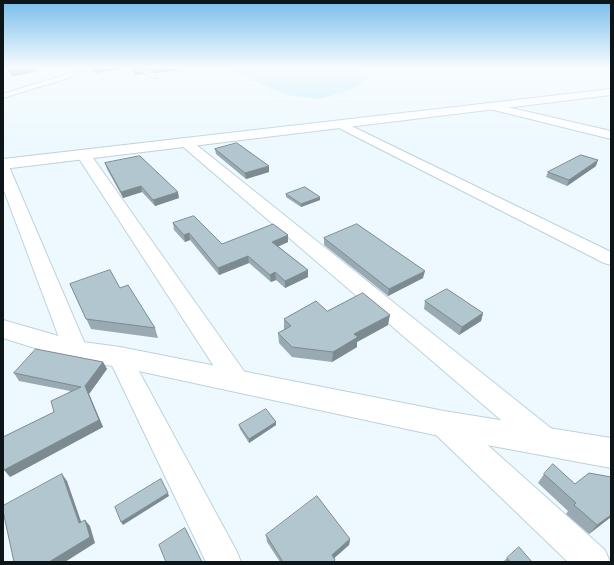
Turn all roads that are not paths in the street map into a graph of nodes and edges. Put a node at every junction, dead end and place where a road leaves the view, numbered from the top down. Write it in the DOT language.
graph roads {
  1 [pos="593,94"];
  2 [pos="494,107"];
  3 [pos="341,125"];
  4 [pos="611,135"];
  5 [pos="185,142"];
  6 [pos="83,154"];
  7 [pos="3,164"];
  8 [pos="3,169"];
  9 [pos="611,259"];
  10 [pos="3,329"];
  11 [pos="76,351"];
  12 [pos="120,357"];
  13 [pos="237,381"];
  14 [pos="444,424"];
  15 [pos="547,442"];
  16 [pos="611,454"];
  17 [pos="224,562"];
  18 [pos="593,562"];
  1 -- 2 [label="street"];
  2 -- 3 [label="street"];
  2 -- 4 [label="street"];
  3 -- 5 [label="street"];
  3 -- 9 [label="street"];
  5 -- 6 [label="street"];
  5 -- 15 [label="street"];
  6 -- 7 [label="street"];
  6 -- 13 [label="street"];
  8 -- 11 [label="street"];
  10 -- 11 [label="street"];
  11 -- 12 [label="street"];
  12 -- 13 [label="street"];
  12 -- 17 [label="street"];
  13 -- 14 [label="street"];
  14 -- 15 [label="street"];
  14 -- 18 [label="street"];
  15 -- 16 [label="street"];
}
